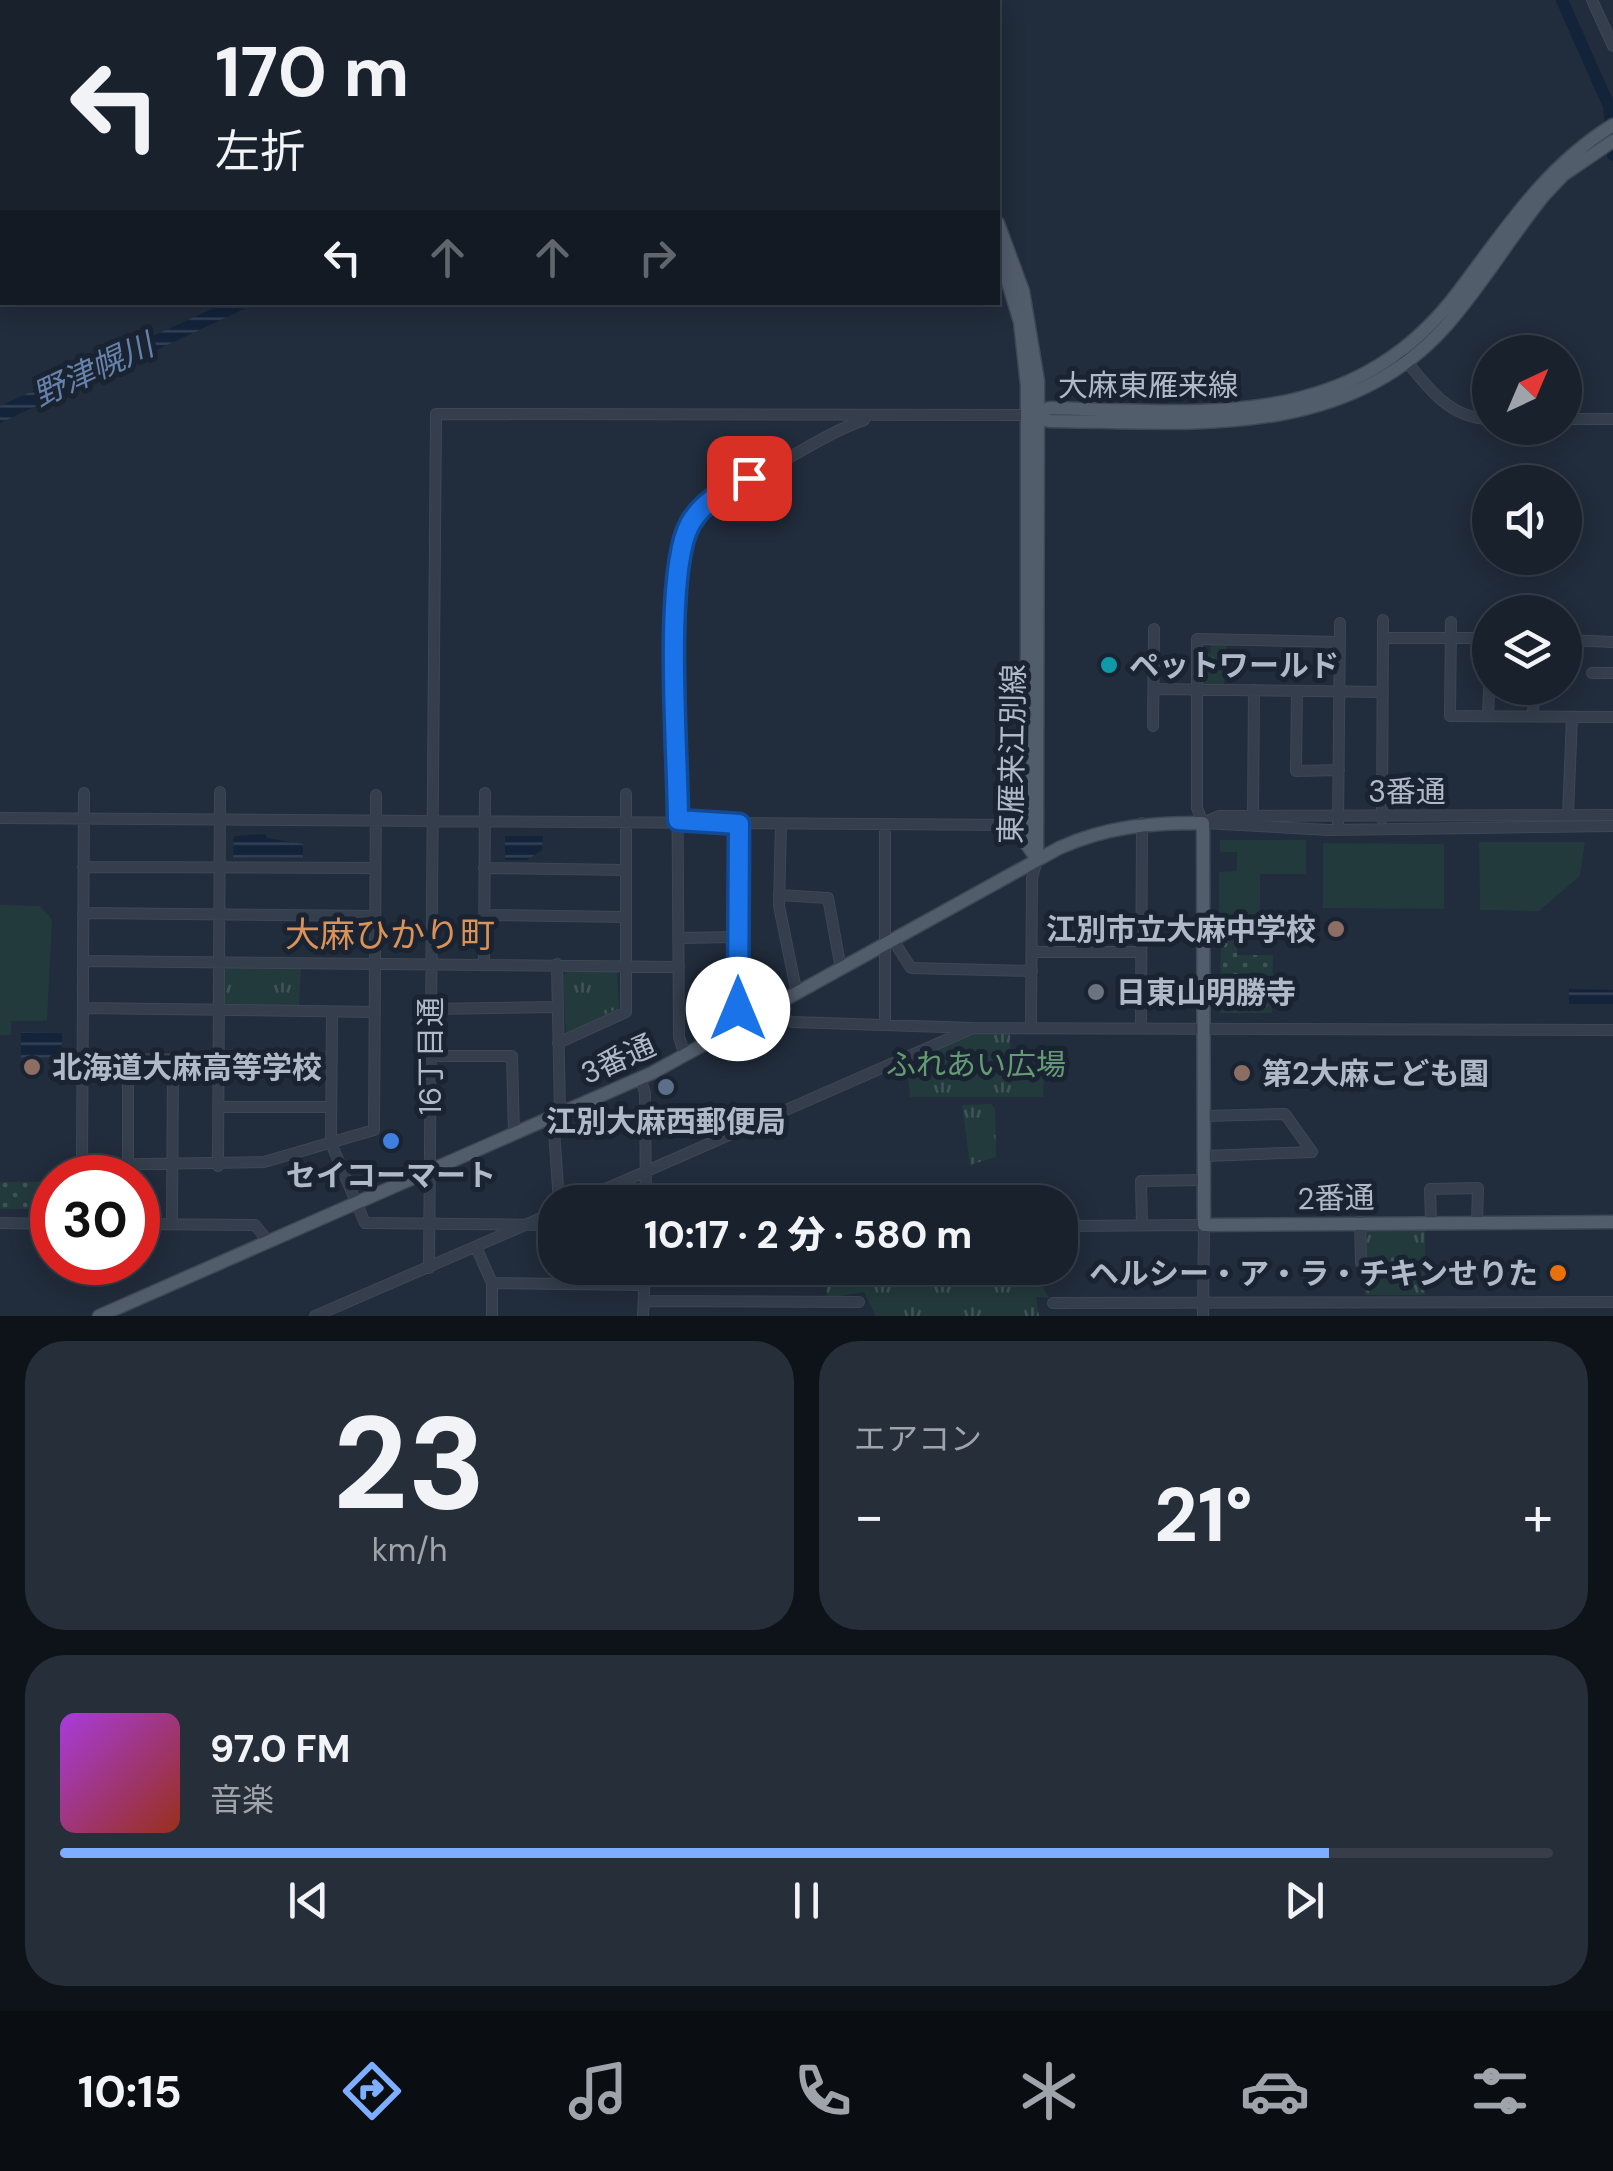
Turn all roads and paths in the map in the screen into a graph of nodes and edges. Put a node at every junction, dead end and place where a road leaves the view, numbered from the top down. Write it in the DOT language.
graph roads {
  1 [pos="1592,0"];
  2 [pos="1613,46"];
  3 [pos="1608,136"];
  4 [pos="1000,228"];
  5 [pos="1000,256"];
  6 [pos="1404,358"];
  7 [pos="1472,414"];
  8 [pos="1036,415"];
  9 [pos="881,416"];
  10 [pos="1582,419"];
  11 [pos="1613,420"];
  12 [pos="1383,620"];
  13 [pos="1451,622"];
  14 [pos="1340,623"];
  15 [pos="1154,629"];
  16 [pos="1383,638"];
  17 [pos="1451,638"];
  18 [pos="1472,638"];
  19 [pos="1582,641"];
  20 [pos="1340,642"];
  21 [pos="1613,642"];
  22 [pos="1592,673"];
  23 [pos="1613,674"];
  24 [pos="1154,689"];
  25 [pos="1197,690"];
  26 [pos="1254,690"];
  27 [pos="1297,691"];
  28 [pos="1340,692"];
  29 [pos="1383,692"];
  30 [pos="1488,705"];
  31 [pos="1533,705"];
  32 [pos="1488,716"];
  33 [pos="1533,716"];
  34 [pos="1572,716"];
  35 [pos="1613,717"];
  36 [pos="1154,726"];
  37 [pos="1339,770"];
  38 [pos="220,792"];
  39 [pos="84,794"];
  40 [pos="484,794"];
  41 [pos="626,794"];
  42 [pos="376,795"];
  43 [pos="1568,815"];
  44 [pos="1613,815"];
  45 [pos="1338,817"];
  46 [pos="0,818"];
  47 [pos="84,818"];
  48 [pos="220,818"];
  49 [pos="375,819"];
  50 [pos="432,820"];
  51 [pos="484,820"];
  52 [pos="678,820"];
  53 [pos="626,821"];
  54 [pos="1253,822"];
  55 [pos="1204,823"];
  56 [pos="1382,823"];
  57 [pos="739,824"];
  58 [pos="781,824"];
  59 [pos="885,824"];
  60 [pos="1142,824"];
  61 [pos="1027,825"];
  62 [pos="1613,826"];
  63 [pos="1338,830"];
  64 [pos="1037,860"];
  65 [pos="84,867"];
  66 [pos="219,867"];
  67 [pos="375,868"];
  68 [pos="484,868"];
  69 [pos="626,870"];
  70 [pos="780,894"];
  71 [pos="83,913"];
  72 [pos="219,915"];
  73 [pos="484,915"];
  74 [pos="374,916"];
  75 [pos="626,917"];
  76 [pos="738,937"];
  77 [pos="679,938"];
  78 [pos="889,942"];
  79 [pos="1033,952"];
  80 [pos="1141,952"];
  81 [pos="83,961"];
  82 [pos="218,962"];
  83 [pos="374,963"];
  84 [pos="430,963"];
  85 [pos="484,964"];
  86 [pos="556,964"];
  87 [pos="628,966"];
  88 [pos="679,967"];
  89 [pos="841,969"];
  90 [pos="1032,970"];
  91 [pos="797,994"];
  92 [pos="774,1006"];
  93 [pos="558,1007"];
  94 [pos="83,1008"];
  95 [pos="430,1009"];
  96 [pos="218,1010"];
  97 [pos="332,1012"];
  98 [pos="375,1012"];
  99 [pos="743,1022"];
  100 [pos="886,1023"];
  101 [pos="1141,1027"];
  102 [pos="973,1028"];
  103 [pos="1031,1028"];
  104 [pos="1204,1028"];
  105 [pos="1613,1030"];
  106 [pos="558,1043"];
  107 [pos="686,1055"];
  108 [pos="431,1056"];
  109 [pos="82,1059"];
  110 [pos="128,1060"];
  111 [pos="173,1060"];
  112 [pos="218,1060"];
  113 [pos="332,1060"];
  114 [pos="640,1077"];
  115 [pos="218,1107"];
  116 [pos="331,1107"];
  117 [pos="556,1114"];
  118 [pos="1204,1116"];
  119 [pos="514,1134"];
  120 [pos="330,1142"];
  121 [pos="82,1155"];
  122 [pos="128,1155"];
  123 [pos="1205,1156"];
  124 [pos="160,1166"];
  125 [pos="172,1166"];
  126 [pos="218,1166"];
  127 [pos="646,1170"];
  128 [pos="430,1172"];
  129 [pos="1204,1180"];
  130 [pos="558,1185"];
  131 [pos="613,1185"];
  132 [pos="646,1185"];
  133 [pos="356,1204"];
  134 [pos="538,1220"];
  135 [pos="1360,1222"];
  136 [pos="1431,1222"];
  137 [pos="1477,1222"];
  138 [pos="1613,1222"];
  139 [pos="0,1223"];
  140 [pos="30,1224"];
  141 [pos="160,1224"];
  142 [pos="172,1224"];
  143 [pos="427,1225"];
  144 [pos="528,1225"];
  145 [pos="538,1225"];
  146 [pos="1142,1225"];
  147 [pos="1204,1225"];
  148 [pos="1078,1226"];
  149 [pos="268,1242"];
  150 [pos="476,1248"];
  151 [pos="1361,1263"];
  152 [pos="429,1268"];
  153 [pos="492,1283"];
  154 [pos="644,1286"];
  155 [pos="644,1301"];
  156 [pos="859,1302"];
  157 [pos="1613,1302"];
  158 [pos="1053,1303"];
  159 [pos="1432,1303"];
  160 [pos="1204,1310"];
  161 [pos="99,1316"];
  162 [pos="315,1316"];
  163 [pos="492,1316"];
  164 [pos="643,1316"];
  165 [pos="1431,1316"];
  1 -- 2 [label="street"];
  3 -- 6 [label="main road, 大麻東雁来線"];
  4 -- 8 [label="main road, 東雁来江別線"];
  5 -- 8 [label="main road, 東雁来江別線"];
  6 -- 7 [label="street"];
  6 -- 8 [label="main road, 大麻東雁来線"];
  8 -- 9 [label="street"];
  8 -- 61 [label="main road, 東雁来江別線"];
  8 -- 64 [label="main road, 東雁来江別線"];
  9 -- 50 [label="street, 16丁目通"];
  9 -- 52 [label="street"];
  10 -- 11 [label="street"];
  12 -- 16 [label="street"];
  13 -- 17 [label="street"];
  14 -- 20 [label="street"];
  15 -- 24 [label="street"];
  16 -- 17 [label="street"];
  16 -- 29 [label="street"];
  17 -- 18 [label="street"];
  17 -- 32 [label="street"];
  19 -- 21 [label="street"];
  20 -- 25 [label="street"];
  20 -- 28 [label="street"];
  22 -- 23 [label="street"];
  24 -- 25 [label="street"];
  24 -- 36 [label="street"];
  25 -- 26 [label="street"];
  25 -- 55 [label="street"];
  26 -- 27 [label="street"];
  26 -- 54 [label="street"];
  27 -- 28 [label="street"];
  27 -- 37 [label="street"];
  28 -- 29 [label="street"];
  28 -- 37 [label="street"];
  29 -- 56 [label="street"];
  30 -- 32 [label="street"];
  31 -- 33 [label="street"];
  32 -- 33 [label="street"];
  33 -- 34 [label="street"];
  34 -- 35 [label="street"];
  34 -- 43 [label="street"];
  37 -- 45 [label="street"];
  38 -- 48 [label="street"];
  39 -- 47 [label="street"];
  40 -- 51 [label="street"];
  41 -- 53 [label="street"];
  42 -- 49 [label="street"];
  43 -- 44 [label="street, 3番通"];
  43 -- 56 [label="street, 3番通"];
  45 -- 54 [label="street, 3番通"];
  45 -- 56 [label="street, 3番通"];
  45 -- 63 [label="street"];
  46 -- 47 [label="street"];
  47 -- 48 [label="street"];
  47 -- 65 [label="street"];
  48 -- 49 [label="street"];
  48 -- 66 [label="street"];
  49 -- 50 [label="street"];
  49 -- 67 [label="street"];
  50 -- 51 [label="street"];
  50 -- 84 [label="street, 16丁目通"];
  51 -- 53 [label="street"];
  51 -- 68 [label="street"];
  52 -- 53 [label="street"];
  52 -- 57 [label="street"];
  52 -- 77 [label="street"];
  53 -- 69 [label="street"];
  54 -- 55 [label="street, 3番通"];
  54 -- 63 [label="street, 3番通"];
  55 -- 60 [label="main road, 3番通"];
  55 -- 104 [label="main road"];
  56 -- 62 [label="street, 3番通"];
  56 -- 63 [label="street, 3番通"];
  57 -- 58 [label="street"];
  57 -- 76 [label="street"];
  58 -- 59 [label="street"];
  58 -- 70 [label="street"];
  59 -- 61 [label="street"];
  59 -- 78 [label="street"];
  60 -- 64 [label="main road, 3番通"];
  60 -- 80 [label="street"];
  61 -- 64 [label="main road, 東雁来江別線"];
  64 -- 78 [label="main road, 3番通"];
  64 -- 79 [label="street"];
  65 -- 66 [label="street"];
  65 -- 71 [label="street"];
  66 -- 67 [label="street"];
  66 -- 72 [label="street"];
  67 -- 74 [label="street"];
  68 -- 69 [label="street"];
  68 -- 73 [label="street"];
  69 -- 75 [label="street"];
  70 -- 89 [label="street"];
  70 -- 91 [label="street"];
  71 -- 72 [label="street"];
  71 -- 81 [label="street"];
  72 -- 74 [label="street"];
  72 -- 82 [label="street"];
  73 -- 75 [label="street"];
  73 -- 85 [label="street"];
  74 -- 83 [label="street"];
  75 -- 87 [label="street"];
  76 -- 77 [label="street"];
  76 -- 99 [label="street"];
  77 -- 88 [label="street"];
  78 -- 89 [label="main road, 3番通"];
  78 -- 90 [label="street"];
  78 -- 100 [label="street"];
  79 -- 80 [label="street"];
  79 -- 90 [label="street"];
  80 -- 101 [label="street"];
  81 -- 82 [label="street"];
  81 -- 94 [label="street"];
  82 -- 83 [label="street"];
  82 -- 96 [label="street"];
  83 -- 84 [label="street"];
  83 -- 98 [label="street"];
  84 -- 85 [label="street"];
  84 -- 95 [label="street, 16丁目通"];
  85 -- 86 [label="street"];
  86 -- 87 [label="street"];
  86 -- 93 [label="street"];
  87 -- 88 [label="street"];
  87 -- 106 [label="street"];
  88 -- 107 [label="street"];
  89 -- 91 [label="main road, 3番通"];
  90 -- 103 [label="street"];
  91 -- 92 [label="main road, 3番通"];
  92 -- 99 [label="main road, 3番通"];
  92 -- 100 [label="street"];
  93 -- 95 [label="street"];
  93 -- 106 [label="street"];
  94 -- 96 [label="street"];
  94 -- 109 [label="street"];
  95 -- 108 [label="street, 16丁目通"];
  96 -- 97 [label="street"];
  96 -- 112 [label="street"];
  97 -- 98 [label="street"];
  97 -- 113 [label="street"];
  98 -- 120 [label="street"];
  99 -- 107 [label="main road, 3番通"];
  100 -- 102 [label="street"];
  101 -- 103 [label="street"];
  101 -- 104 [label="street"];
  102 -- 103 [label="street"];
  102 -- 127 [label="street"];
  104 -- 105 [label="street"];
  104 -- 118 [label="main road"];
  106 -- 117 [label="street"];
  107 -- 114 [label="main road, 3番通"];
  108 -- 119 [label="street"];
  108 -- 128 [label="street, 16丁目通"];
  109 -- 110 [label="street"];
  109 -- 121 [label="street"];
  110 -- 111 [label="street"];
  110 -- 122 [label="street"];
  111 -- 112 [label="street"];
  111 -- 125 [label="street"];
  112 -- 113 [label="street"];
  112 -- 115 [label="street"];
  113 -- 116 [label="street"];
  114 -- 117 [label="main road, 3番通"];
  114 -- 127 [label="street"];
  115 -- 116 [label="street"];
  115 -- 126 [label="street"];
  116 -- 120 [label="street"];
  117 -- 119 [label="main road, 3番通"];
  117 -- 130 [label="street"];
  118 -- 123 [label="main road"];
  118 -- 123 [label="street"];
  119 -- 128 [label="main road, 3番通"];
  120 -- 126 [label="street"];
  120 -- 133 [label="street"];
  123 -- 129 [label="main road"];
  124 -- 125 [label="street"];
  125 -- 126 [label="street"];
  125 -- 142 [label="street"];
  127 -- 131 [label="street"];
  127 -- 132 [label="street"];
  128 -- 133 [label="main road, 3番通"];
  128 -- 143 [label="street, 16丁目通"];
  129 -- 146 [label="street"];
  129 -- 147 [label="main road"];
  133 -- 143 [label="street"];
  133 -- 149 [label="main road, 3番通"];
  134 -- 144 [label="street"];
  135 -- 136 [label="main road, 2番通"];
  135 -- 147 [label="main road, 2番通"];
  135 -- 151 [label="street"];
  136 -- 137 [label="main road, 2番通"];
  136 -- 137 [label="street"];
  137 -- 138 [label="main road, 2番通"];
  139 -- 140 [label="street"];
  141 -- 142 [label="street"];
  142 -- 149 [label="street"];
  143 -- 144 [label="street"];
  143 -- 152 [label="street, 16丁目通"];
  144 -- 145 [label="street"];
  144 -- 150 [label="street"];
  146 -- 147 [label="street, 2番通"];
  146 -- 148 [label="street, 2番通"];
  147 -- 160 [label="street"];
  149 -- 161 [label="main road, 3番通"];
  150 -- 152 [label="street"];
  150 -- 153 [label="street"];
  152 -- 162 [label="street"];
  153 -- 154 [label="street"];
  153 -- 163 [label="street"];
  154 -- 155 [label="street"];
  155 -- 156 [label="street"];
  155 -- 164 [label="street"];
  157 -- 159 [label="street"];
  158 -- 160 [label="street"];
  159 -- 160 [label="street"];
  159 -- 165 [label="street"];
}
